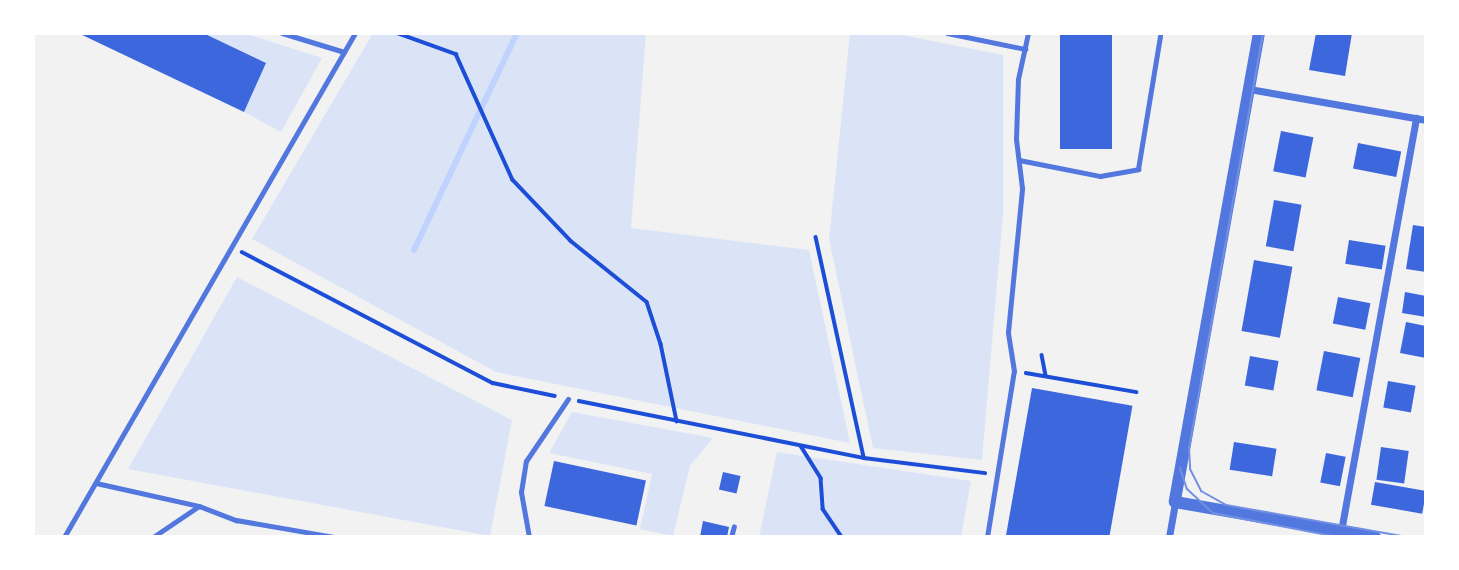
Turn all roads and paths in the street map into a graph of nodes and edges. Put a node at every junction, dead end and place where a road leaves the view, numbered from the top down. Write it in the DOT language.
graph roads {
  1 [pos="282,33"];
  2 [pos="355,33"];
  3 [pos="397,33"];
  4 [pos="947,33"];
  5 [pos="1028,33"];
  6 [pos="1259,33"];
  7 [pos="1160,36"];
  8 [pos="1025,48"];
  9 [pos="344,52"];
  10 [pos="1249,89"];
  11 [pos="1416,118"];
  12 [pos="1426,120"];
  13 [pos="1019,160"];
  14 [pos="816,237"];
  15 [pos="231,247"];
  16 [pos="1042,355"];
  17 [pos="1014,371"];
  18 [pos="1046,376"];
  19 [pos="1136,392"];
  20 [pos="568,399"];
  21 [pos="677,422"];
  22 [pos="801,446"];
  23 [pos="864,458"];
  24 [pos="996,474"];
  25 [pos="96,483"];
  26 [pos="1175,502"];
  27 [pos="199,506"];
  28 [pos="734,526"];
  29 [pos="1341,534"];
  30 [pos="64,537"];
  31 [pos="153,537"];
  32 [pos="334,537"];
  33 [pos="530,537"];
  34 [pos="731,537"];
  35 [pos="842,537"];
  36 [pos="987,537"];
  37 [pos="1169,537"];
  38 [pos="1375,537"];
  1 -- 9 [label="lane"];
  2 -- 9 [label="lane"];
  3 -- 21 [label="path"];
  4 -- 8 [label="lane"];
  5 -- 8 [label="lane"];
  6 -- 10 [label="street"];
  7 -- 13 [label="lane"];
  8 -- 13 [label="lane"];
  9 -- 15 [label="lane"];
  10 -- 11 [label="street"];
  10 -- 26 [label="street"];
  11 -- 12 [label="street"];
  11 -- 29 [label="street"];
  13 -- 17 [label="lane"];
  14 -- 23 [label="path"];
  15 -- 20 [label="path"];
  15 -- 25 [label="lane"];
  16 -- 18 [label="path"];
  17 -- 18 [label="path"];
  17 -- 24 [label="lane"];
  18 -- 19 [label="path"];
  20 -- 21 [label="path"];
  20 -- 33 [label="lane"];
  21 -- 22 [label="path"];
  22 -- 23 [label="path"];
  22 -- 35 [label="path"];
  23 -- 24 [label="path"];
  24 -- 36 [label="lane"];
  25 -- 27 [label="lane"];
  25 -- 30 [label="lane"];
  26 -- 29 [label="street"];
  26 -- 37 [label="street"];
  27 -- 31 [label="lane"];
  27 -- 32 [label="lane"];
  28 -- 34 [label="lane"];
  29 -- 38 [label="street"];
}
